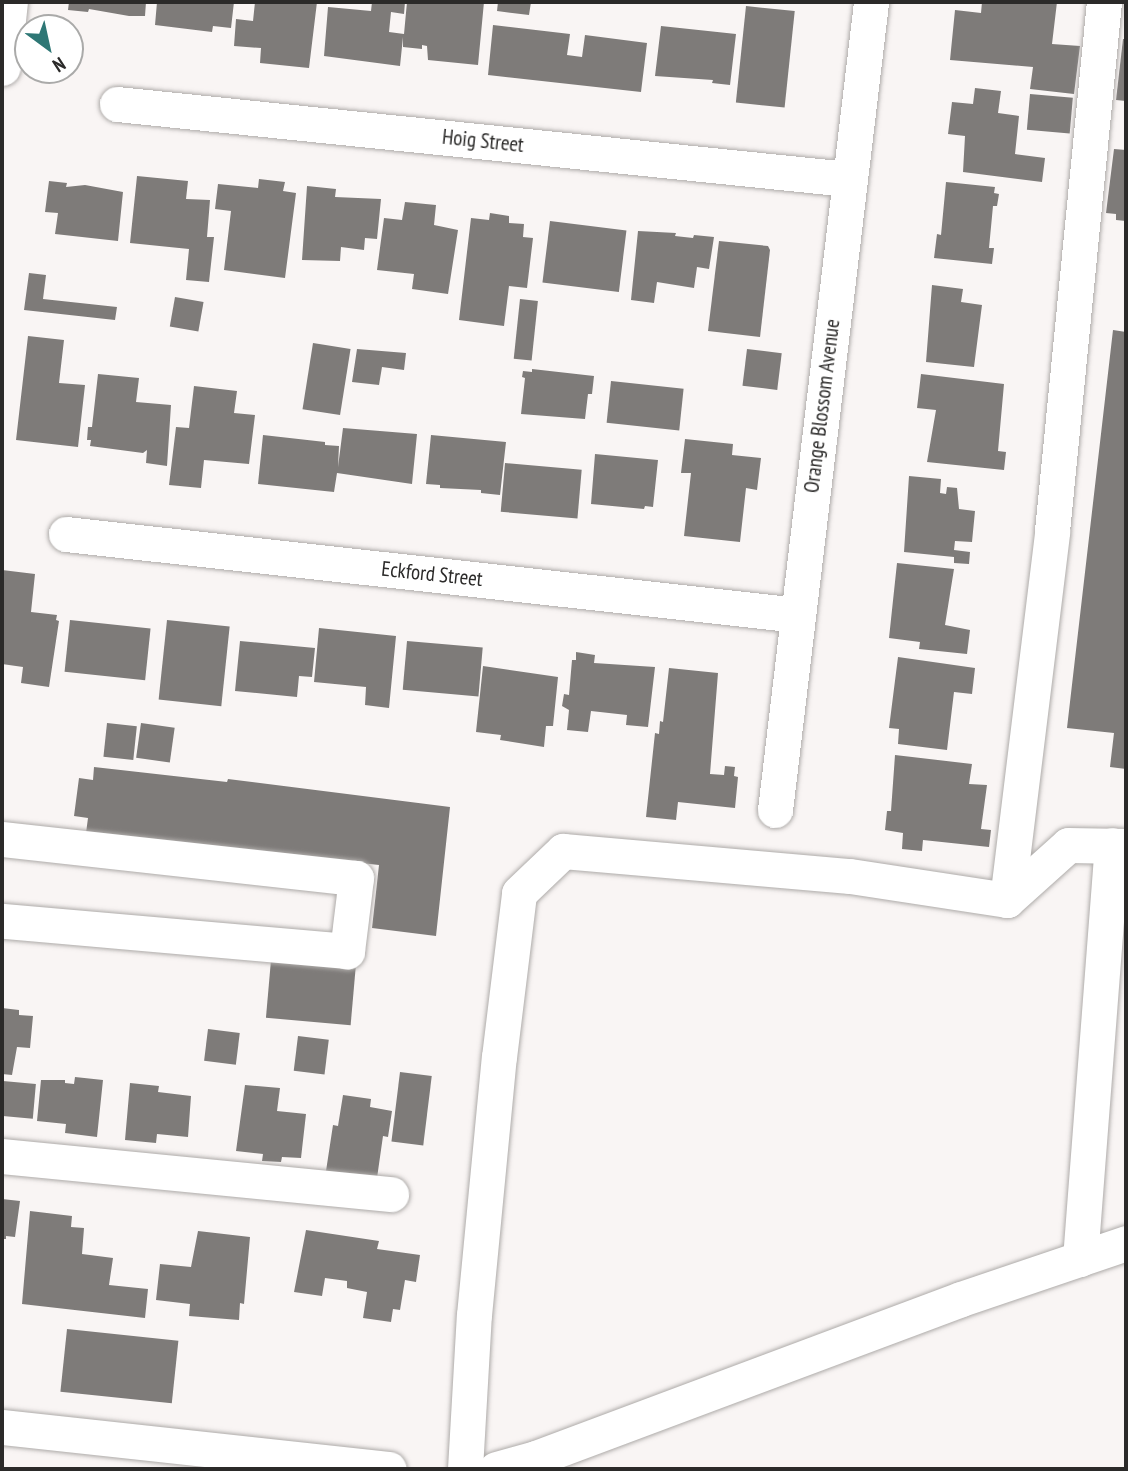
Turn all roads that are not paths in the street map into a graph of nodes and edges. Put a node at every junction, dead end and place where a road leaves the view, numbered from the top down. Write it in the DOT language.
graph roads {
  1 [pos="9,2"];
  2 [pos="870,2"];
  3 [pos="1104,2"];
  4 [pos="2,67"];
  5 [pos="117,103"];
  6 [pos="848,179"];
  7 [pos="66,534"];
  8 [pos="798,615"];
  9 [pos="775,810"];
  10 [pos="2,839"];
  11 [pos="1119,845"];
  12 [pos="1007,900"];
  13 [pos="2,922"];
  14 [pos="2,1156"];
  15 [pos="391,1194"];
  16 [pos="1126,1243"];
  17 [pos="1080,1259"];
  18 [pos="2,1427"];
  19 [pos="389,1469"];
  20 [pos="466,1469"];
  21 [pos="496,1469"];
  1 -- 4 [label="main road"];
  2 -- 6 [label="street, Orange Blossom Avenue"];
  3 -- 12 [label="street"];
  5 -- 6 [label="street, Hoig Street"];
  6 -- 8 [label="street, Orange Blossom Avenue"];
  7 -- 8 [label="street, Eckford Street"];
  8 -- 9 [label="street, Orange Blossom Avenue"];
  10 -- 13 [label="street"];
  11 -- 12 [label="street"];
  11 -- 17 [label="street"];
  12 -- 20 [label="street"];
  14 -- 15 [label="street"];
  16 -- 17 [label="street"];
  17 -- 21 [label="street"];
  18 -- 19 [label="street"];
}
